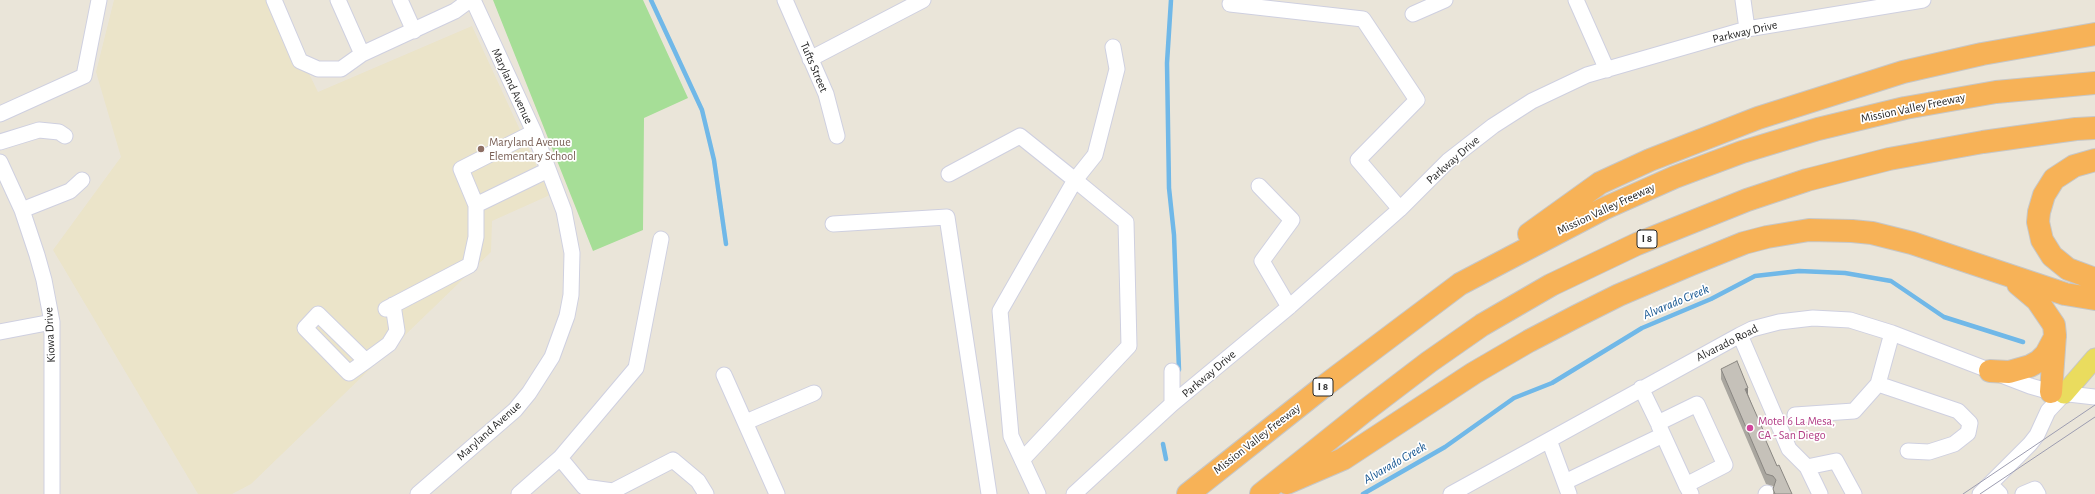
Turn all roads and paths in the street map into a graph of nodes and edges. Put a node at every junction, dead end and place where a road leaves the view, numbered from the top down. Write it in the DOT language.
graph roads {
  1 [pos="99,0"];
  2 [pos="274,0"];
  3 [pos="338,0"];
  4 [pos="400,0"];
  5 [pos="470,0"];
  6 [pos="473,0"];
  7 [pos="785,0"];
  8 [pos="923,0"];
  9 [pos="1445,0"];
  10 [pos="1576,0"];
  11 [pos="1743,0"];
  12 [pos="1922,0"];
  13 [pos="1230,4"];
  14 [pos="1413,14"];
  15 [pos="1747,29"];
  16 [pos="414,30"];
  17 [pos="2095,34"];
  18 [pos="1113,47"];
  19 [pos="362,54"];
  20 [pos="810,59"];
  21 [pos="1607,70"];
  22 [pos="2095,83"];
  23 [pos="0,114"];
  24 [pos="2095,128"];
  25 [pos="534,132"];
  26 [pos="65,136"];
  27 [pos="837,136"];
  28 [pos="0,142"];
  29 [pos="2095,160"];
  30 [pos="0,162"];
  31 [pos="548,170"];
  32 [pos="949,174"];
  33 [pos="82,180"];
  34 [pos="1075,180"];
  35 [pos="1258,186"];
  36 [pos="476,205"];
  37 [pos="1400,209"];
  38 [pos="22,210"];
  39 [pos="833,224"];
  40 [pos="661,239"];
  41 [pos="2010,276"];
  42 [pos="2095,279"];
  43 [pos="1460,284"];
  44 [pos="2095,299"];
  45 [pos="1289,307"];
  46 [pos="52,322"];
  47 [pos="0,332"];
  48 [pos="1892,333"];
  49 [pos="1740,335"];
  50 [pos="2055,336"];
  51 [pos="2095,358"];
  52 [pos="366,361"];
  53 [pos="1172,371"];
  54 [pos="1990,371"];
  55 [pos="724,375"];
  56 [pos="1878,384"];
  57 [pos="1641,388"];
  58 [pos="814,393"];
  59 [pos="2095,397"];
  60 [pos="2054,399"];
  61 [pos="1172,404"];
  62 [pos="1796,415"];
  63 [pos="746,422"];
  64 [pos="1660,429"];
  65 [pos="1549,440"];
  66 [pos="1908,451"];
  67 [pos="560,458"];
  68 [pos="1022,460"];
  69 [pos="1807,467"];
  70 [pos="1567,488"];
  71 [pos="1688,490"];
  72 [pos="1990,490"];
  73 [pos="52,494"];
  74 [pos="418,494"];
  75 [pos="519,494"];
  76 [pos="706,494"];
  77 [pos="777,494"];
  78 [pos="989,494"];
  79 [pos="1038,494"];
  80 [pos="1074,494"];
  81 [pos="1188,494"];
  82 [pos="1262,494"];
  83 [pos="1451,494"];
  84 [pos="1820,494"];
  85 [pos="1854,494"];
  86 [pos="2023,494"];
  87 [pos="2038,494"];
  1 -- 23 [label="street"];
  2 -- 19 [label="street"];
  3 -- 19 [label="street"];
  4 -- 16 [label="street"];
  5 -- 16 [label="street"];
  6 -- 25 [label="street, Maryland Avenue"];
  7 -- 20 [label="street, Tufts Street"];
  8 -- 20 [label="street"];
  9 -- 14 [label="street"];
  10 -- 21 [label="street"];
  11 -- 15 [label="street"];
  12 -- 15 [label="street, Parkway Drive"];
  13 -- 37 [label="street"];
  15 -- 21 [label="street, Parkway Drive"];
  16 -- 19 [label="street"];
  17 -- 43 [label="highway"];
  18 -- 34 [label="street"];
  20 -- 27 [label="street, Tufts Street"];
  21 -- 37 [label="street, Parkway Drive"];
  22 -- 43 [label="highway, Mission Valley Freeway / I 8"];
  24 -- 82 [label="highway, I 8"];
  25 -- 31 [label="street, Maryland Avenue"];
  25 -- 36 [label="street"];
  26 -- 28 [label="street"];
  29 -- 42 [label="highway"];
  30 -- 38 [label="street, Kiowa Drive"];
  31 -- 36 [label="street"];
  31 -- 74 [label="street, Maryland Avenue"];
  32 -- 34 [label="street"];
  33 -- 38 [label="street"];
  34 -- 68 [label="street"];
  34 -- 68 [label="street"];
  35 -- 45 [label="street"];
  36 -- 52 [label="street"];
  37 -- 45 [label="street, Parkway Drive"];
  38 -- 46 [label="street, Kiowa Drive"];
  39 -- 78 [label="street"];
  40 -- 67 [label="street"];
  41 -- 44 [label="highway"];
  41 -- 50 [label="highway"];
  41 -- 82 [label="highway"];
  43 -- 81 [label="highway, Mission Valley Freeway / I 8"];
  45 -- 61 [label="street, Parkway Drive"];
  46 -- 47 [label="street"];
  46 -- 73 [label="street, Kiowa Drive"];
  48 -- 49 [label="street, Alvarado Road"];
  48 -- 54 [label="street, Alvarado Road"];
  48 -- 56 [label="street"];
  49 -- 57 [label="street, Alvarado Road"];
  49 -- 69 [label="street"];
  50 -- 54 [label="highway"];
  50 -- 60 [label="highway"];
  51 -- 60 [label="main road"];
  53 -- 61 [label="street"];
  54 -- 60 [label="street, Alvarado Road"];
  55 -- 63 [label="street"];
  56 -- 62 [label="street"];
  56 -- 66 [label="street"];
  57 -- 64 [label="street"];
  57 -- 65 [label="street, Alvarado Road"];
  58 -- 63 [label="street"];
  59 -- 60 [label="street, Alvarado Road"];
  60 -- 72 [label="street"];
  61 -- 80 [label="street, Parkway Drive"];
  63 -- 77 [label="street"];
  64 -- 70 [label="street"];
  64 -- 71 [label="street"];
  64 -- 71 [label="street"];
  65 -- 70 [label="street"];
  65 -- 83 [label="street, Alvarado Road"];
  67 -- 75 [label="street"];
  67 -- 76 [label="street"];
  68 -- 79 [label="street"];
  69 -- 84 [label="street"];
  69 -- 85 [label="street"];
  86 -- 87 [label="street"];
}
